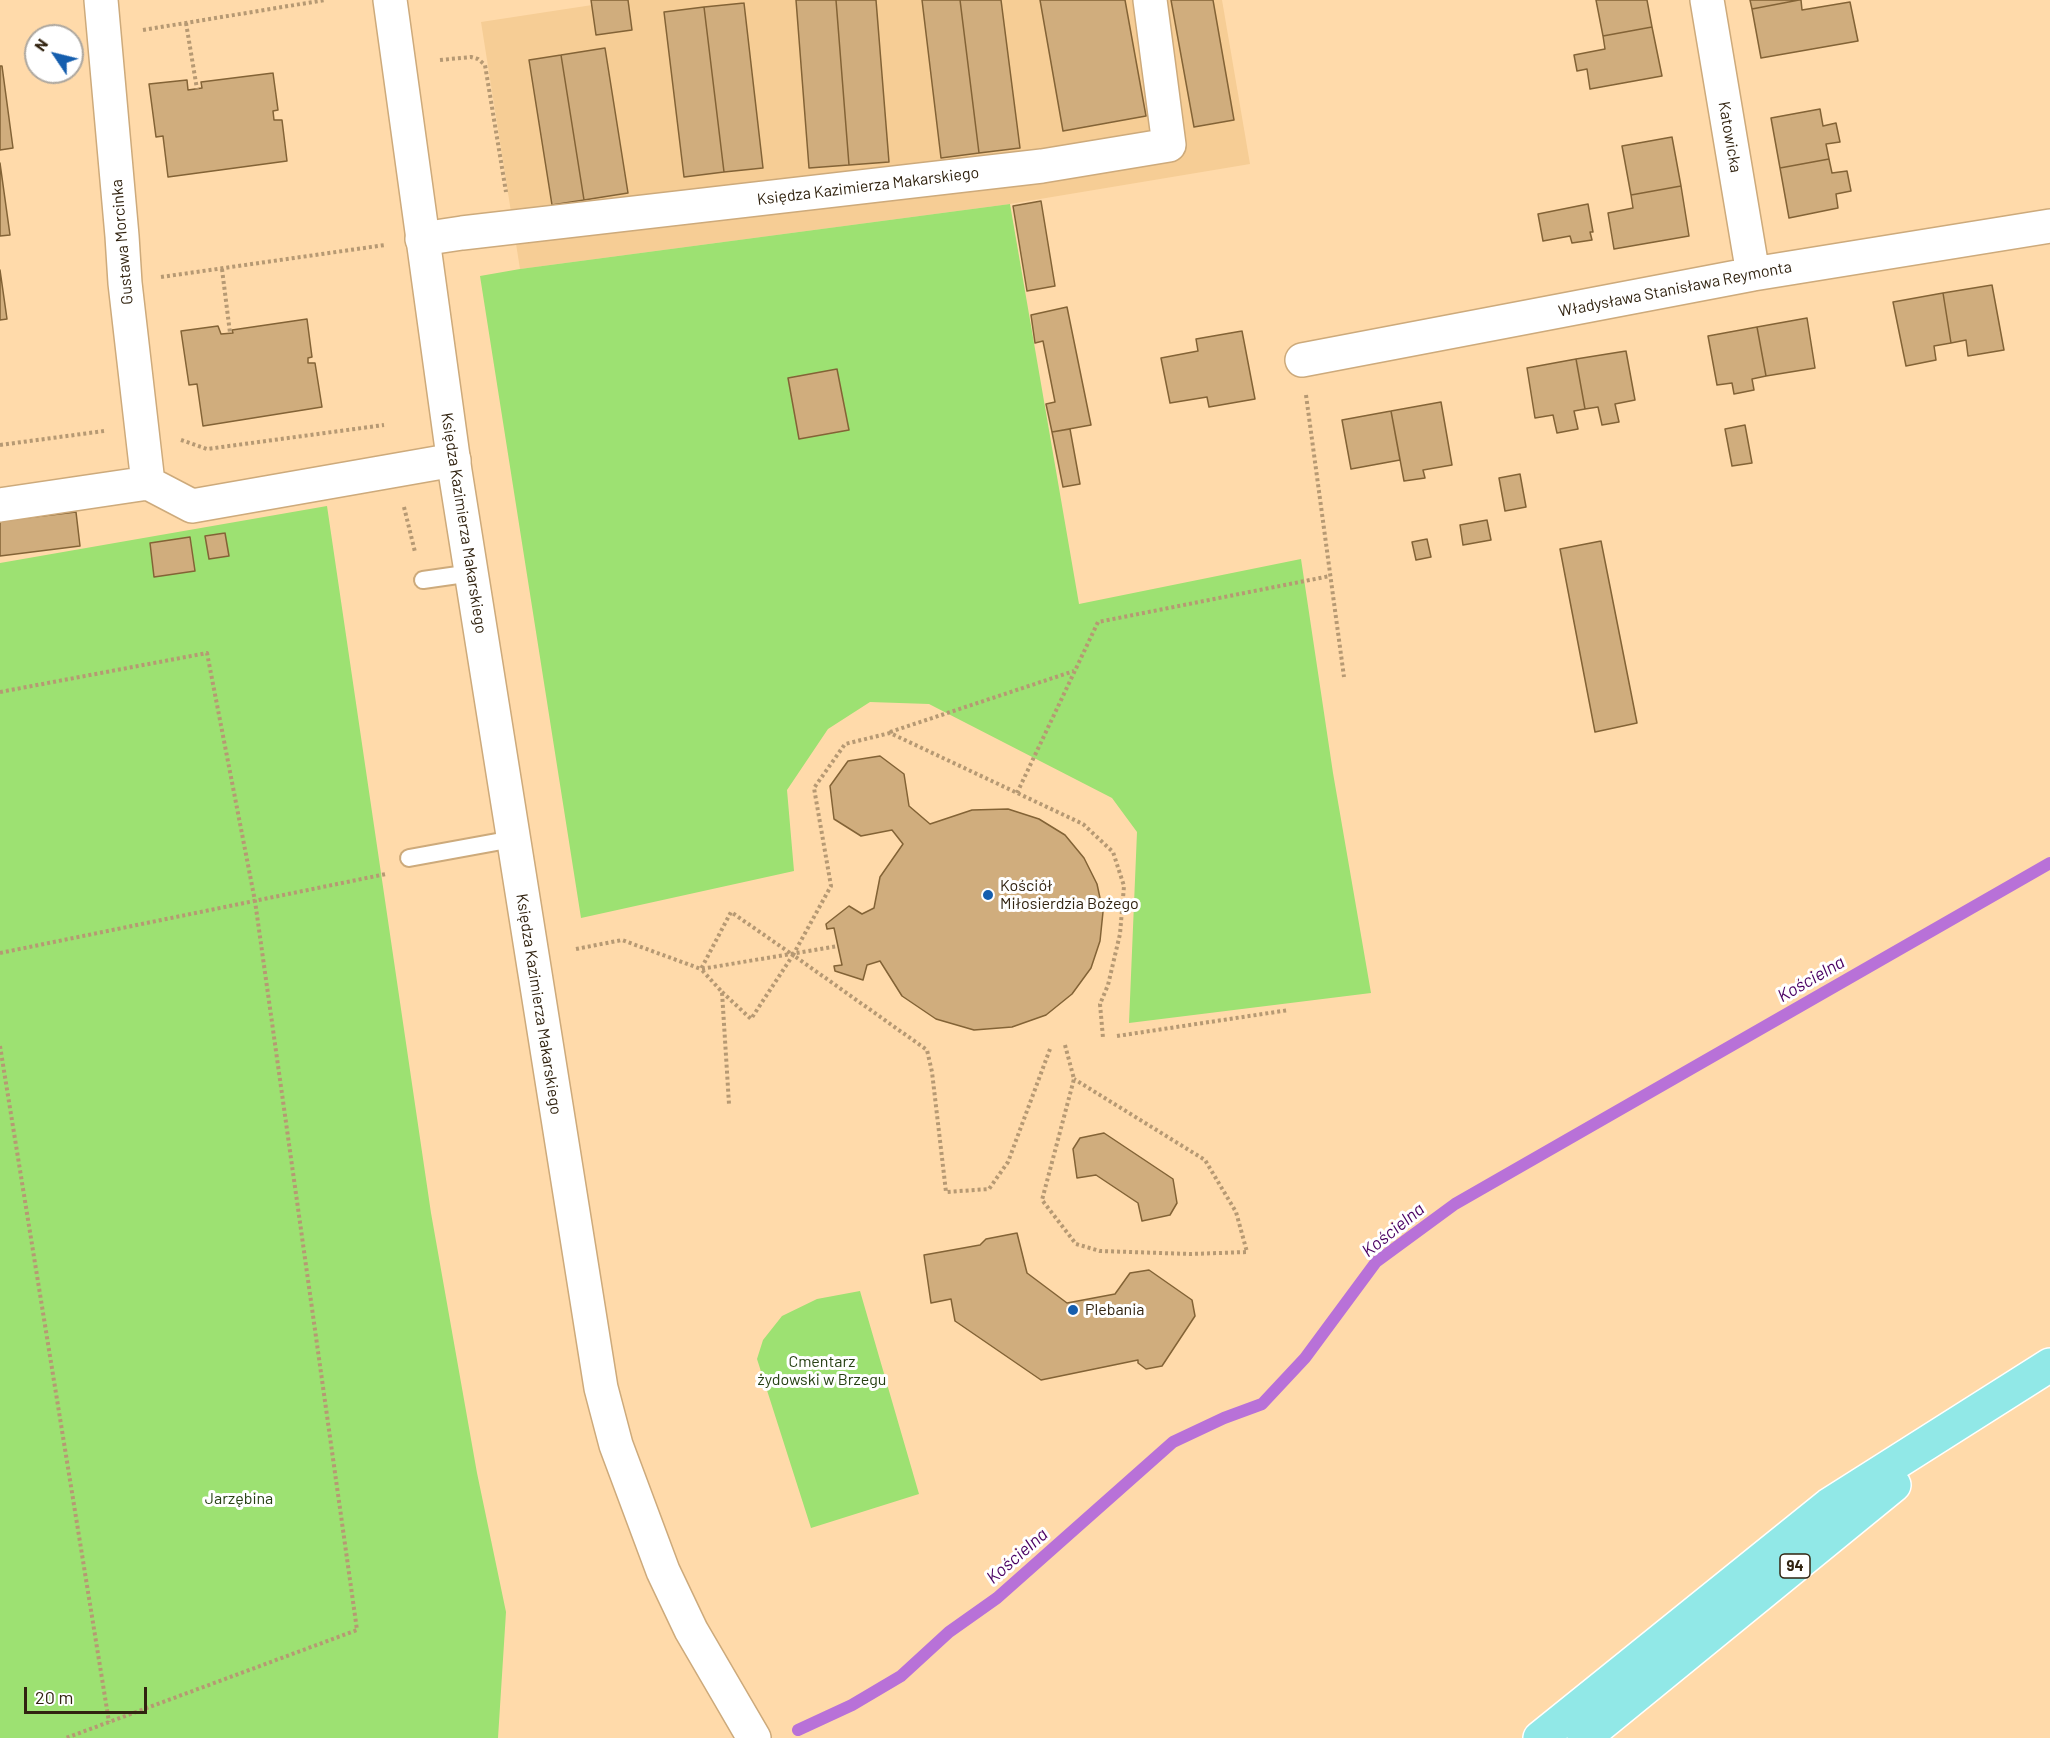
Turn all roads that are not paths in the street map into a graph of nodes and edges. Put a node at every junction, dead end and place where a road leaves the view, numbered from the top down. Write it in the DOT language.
graph roads {
  1 [pos="101,0"];
  2 [pos="390,0"];
  3 [pos="1150,0"];
  4 [pos="1707,0"];
  5 [pos="2050,226"];
  6 [pos="422,239"];
  7 [pos="1753,274"];
  8 [pos="1302,360"];
  9 [pos="454,460"];
  10 [pos="148,483"];
  11 [pos="0,506"];
  12 [pos="472,573"];
  13 [pos="423,580"];
  14 [pos="513,839"];
  15 [pos="409,858"];
  16 [pos="2050,1365"];
  17 [pos="2006,1394"];
  18 [pos="754,1738"];
  19 [pos="1540,1738"];
  20 [pos="1584,1738"];
  1 -- 10 [label="street, Gustawa Morcinka"];
  2 -- 6 [label="street, Księdza Kazimierza Makarskiego"];
  3 -- 6 [label="street, Księdza Kazimierza Makarskiego"];
  4 -- 7 [label="street, Katowicka"];
  5 -- 7 [label="street, Władysława Stanisława Reymonta"];
  6 -- 9 [label="street, Księdza Kazimierza Makarskiego"];
  7 -- 8 [label="street, Władysława Stanisława Reymonta"];
  9 -- 10 [label="street"];
  9 -- 12 [label="street, Księdza Kazimierza Makarskiego"];
  10 -- 11 [label="street"];
  12 -- 13 [label="lane"];
  12 -- 14 [label="street, Księdza Kazimierza Makarskiego"];
  14 -- 15 [label="lane"];
  14 -- 18 [label="street, Księdza Kazimierza Makarskiego"];
  16 -- 17 [label="main road, 94"];
  17 -- 19 [label="main road, 94"];
  17 -- 20 [label="main road, 94"];
}
